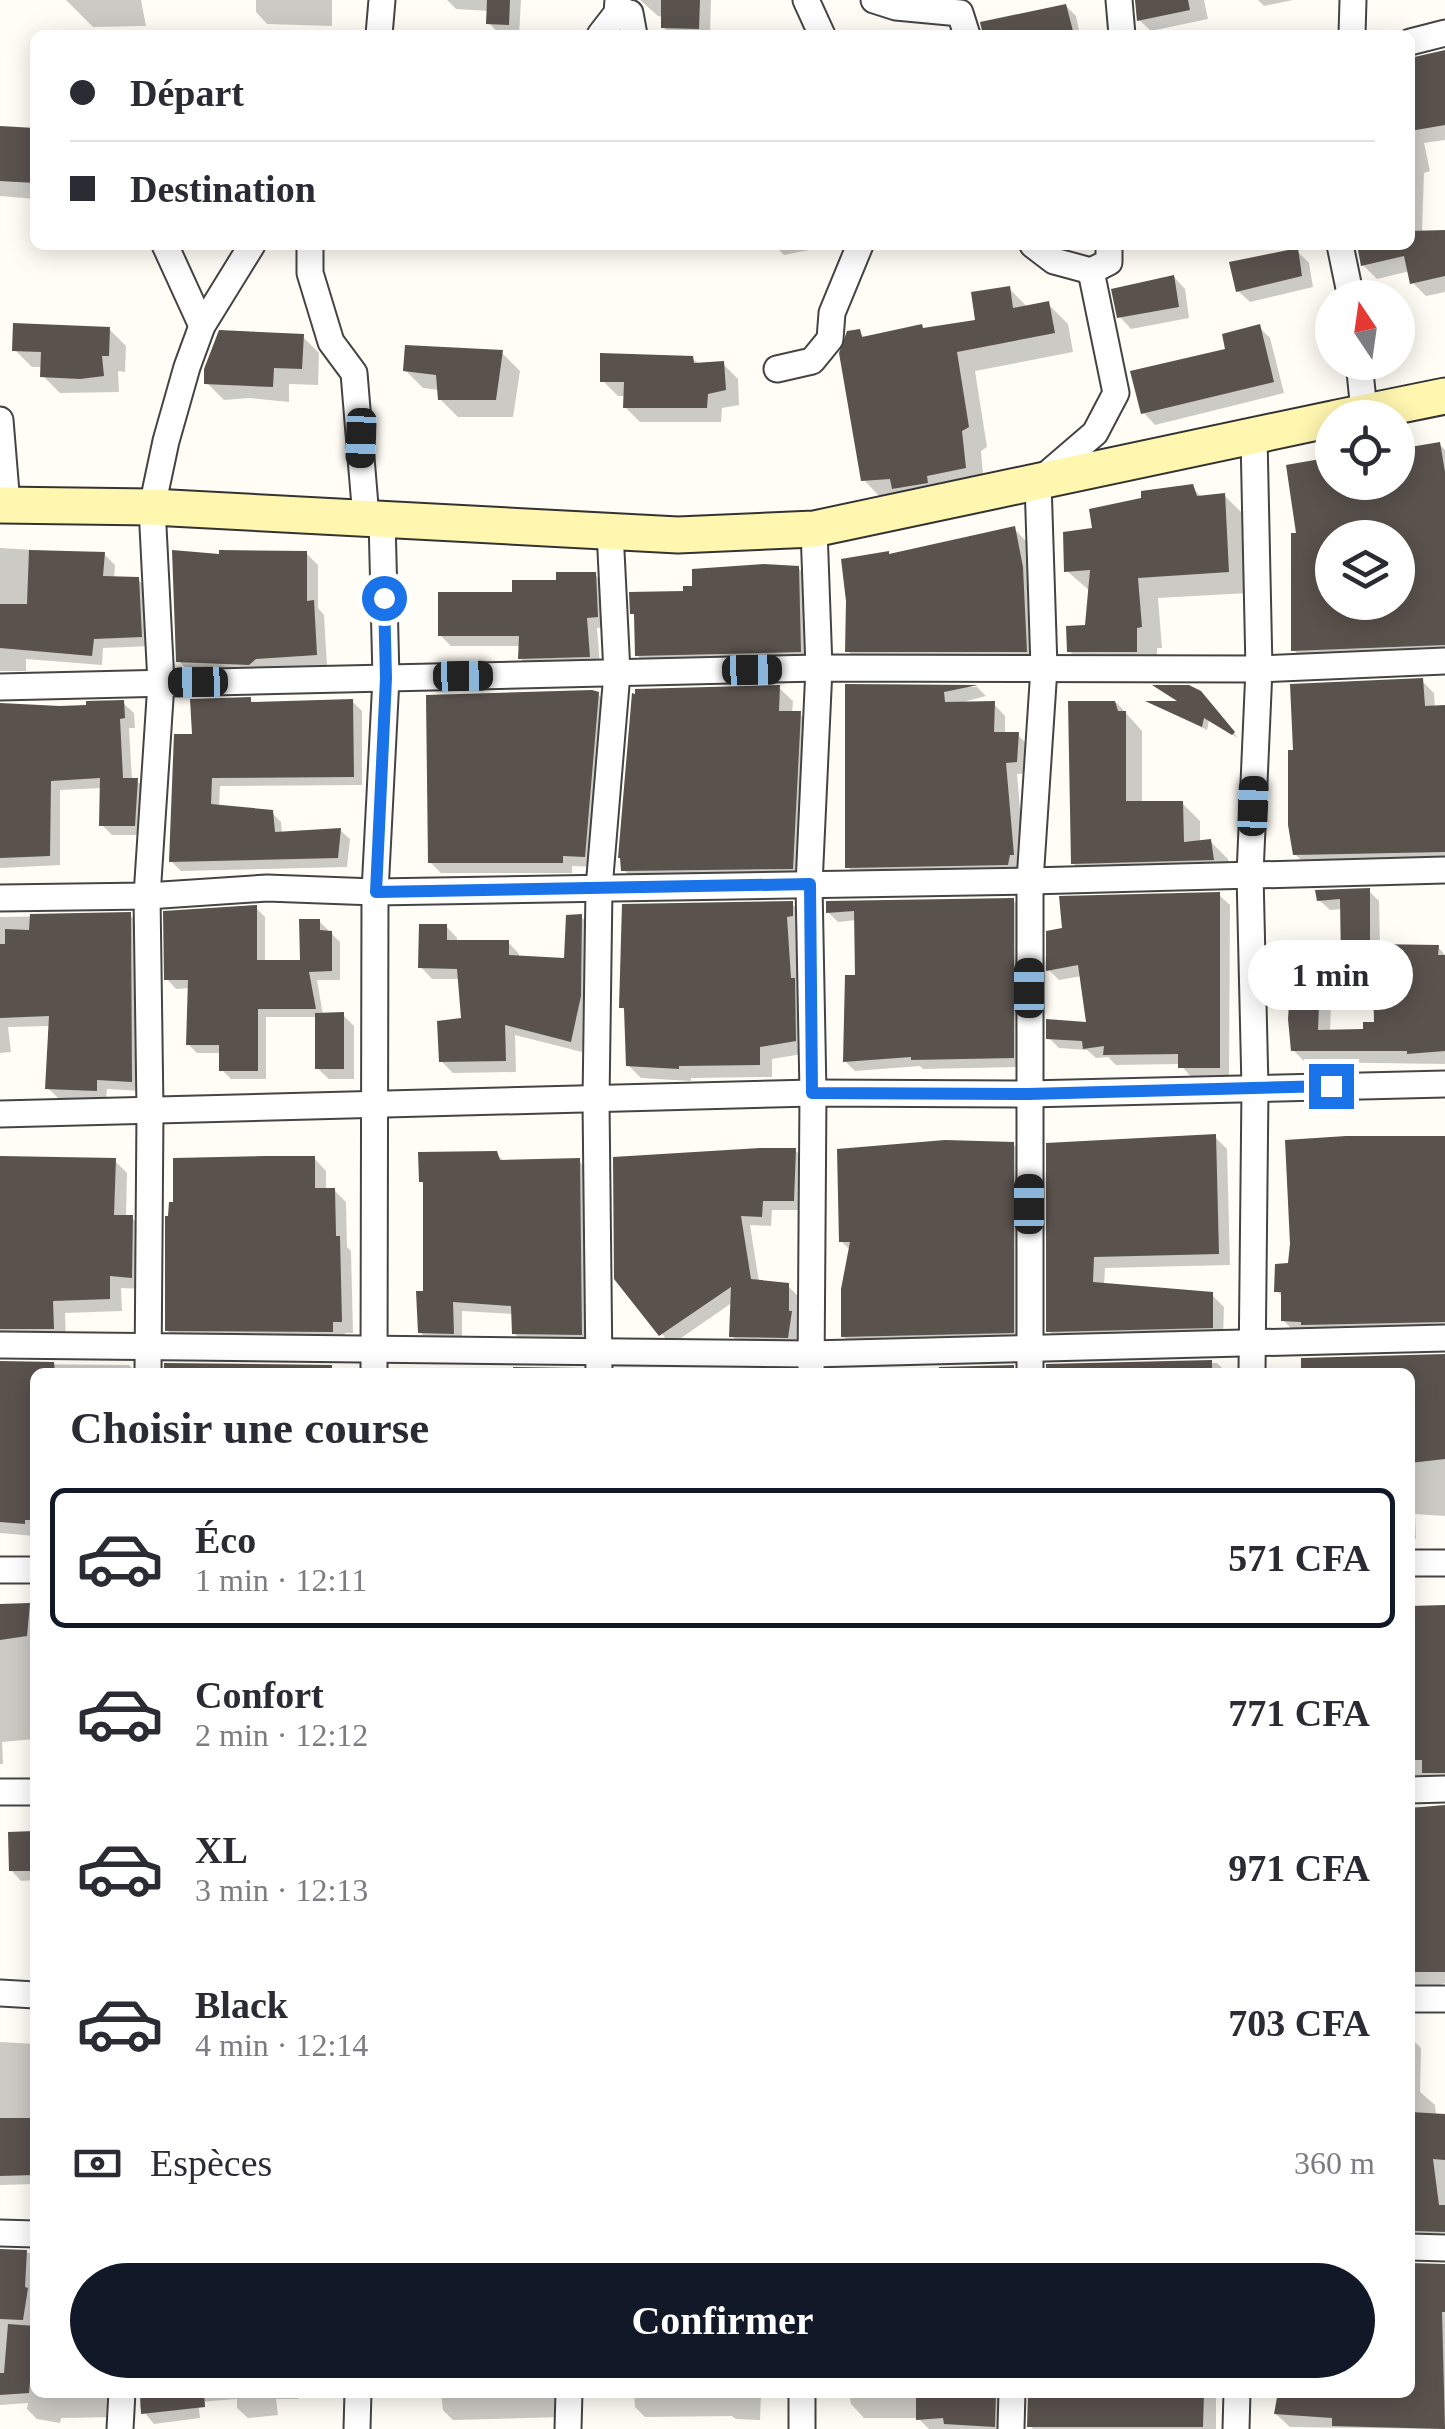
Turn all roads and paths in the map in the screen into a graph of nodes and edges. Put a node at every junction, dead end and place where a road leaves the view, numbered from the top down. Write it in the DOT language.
graph roads {
  1 [pos="382,0"];
  2 [pos="806,0"];
  3 [pos="874,0"];
  4 [pos="1118,0"];
  5 [pos="1353,0"];
  6 [pos="618,6"];
  7 [pos="962,16"];
  8 [pos="379,30"];
  9 [pos="603,30"];
  10 [pos="633,30"];
  11 [pos="820,30"];
  12 [pos="1121,30"];
  13 [pos="1352,30"];
  14 [pos="1445,33"];
  15 [pos="1415,41"];
  16 [pos="167,250"];
  17 [pos="249,250"];
  18 [pos="310,250"];
  19 [pos="858,250"];
  20 [pos="1040,250"];
  21 [pos="1109,250"];
  22 [pos="1341,250"];
  23 [pos="1091,271"];
  24 [pos="1347,280"];
  25 [pos="202,326"];
  26 [pos="777,368"];
  27 [pos="1445,396"];
  28 [pos="1415,402"];
  29 [pos="0,420"];
  30 [pos="1315,423"];
  31 [pos="1254,437"];
  32 [pos="1038,482"];
  33 [pos="3,505"];
  34 [pos="152,507"];
  35 [pos="374,519"];
  36 [pos="814,528"];
  37 [pos="610,532"];
  38 [pos="1445,661"];
  39 [pos="818,668"];
  40 [pos="1044,668"];
  41 [pos="1258,669"];
  42 [pos="617,673"];
  43 [pos="386,678"];
  44 [pos="161,683"];
  45 [pos="0,686"];
  46 [pos="1445,870"];
  47 [pos="1250,874"];
  48 [pos="1030,881"];
  49 [pos="810,884"];
  50 [pos="598,888"];
  51 [pos="376,892"];
  52 [pos="148,896"];
  53 [pos="0,898"];
  54 [pos="1445,1084"];
  55 [pos="1255,1088"];
  56 [pos="812,1093"];
  57 [pos="1028,1094"];
  58 [pos="596,1101"];
  59 [pos="375,1106"];
  60 [pos="150,1110"];
  61 [pos="0,1114"];
  62 [pos="1445,1338"];
  63 [pos="1253,1343"];
  64 [pos="0,1345"];
  65 [pos="148,1360"];
  66 [pos="374,1361"];
  67 [pos="600,1362"];
  68 [pos="1030,1362"];
  69 [pos="811,1364"];
  70 [pos="1252,1368"];
  71 [pos="1445,1562"];
  72 [pos="1415,1563"];
  73 [pos="0,1570"];
  74 [pos="30,1570"];
  75 [pos="1445,1789"];
  76 [pos="1415,1790"];
  77 [pos="0,1792"];
  78 [pos="30,1792"];
  79 [pos="0,1994"];
  80 [pos="30,1995"];
  81 [pos="1415,1999"];
  82 [pos="1445,1999"];
  83 [pos="0,2233"];
  84 [pos="30,2234"];
  85 [pos="1415,2247"];
  86 [pos="1445,2248"];
  87 [pos="122,2398"];
  88 [pos="358,2398"];
  89 [pos="569,2398"];
  90 [pos="802,2398"];
  91 [pos="1012,2398"];
  92 [pos="1237,2398"];
  93 [pos="120,2429"];
  94 [pos="357,2429"];
  95 [pos="568,2429"];
  96 [pos="802,2429"];
  97 [pos="1011,2429"];
  98 [pos="1236,2429"];
  1 -- 8 [label="street"];
  2 -- 11 [label="street"];
  3 -- 7 [label="street"];
  4 -- 12 [label="street"];
  5 -- 13 [label="street"];
  6 -- 9 [label="street"];
  6 -- 10 [label="street"];
  14 -- 15 [label="street"];
  16 -- 25 [label="street"];
  17 -- 25 [label="street"];
  18 -- 35 [label="street"];
  19 -- 26 [label="street"];
  20 -- 23 [label="street"];
  21 -- 23 [label="street"];
  22 -- 24 [label="street"];
  23 -- 32 [label="street"];
  25 -- 34 [label="street"];
  27 -- 28 [label="street"];
  29 -- 33 [label="street"];
  30 -- 31 [label="street"];
  31 -- 32 [label="street"];
  31 -- 41 [label="street"];
  32 -- 36 [label="street"];
  32 -- 40 [label="street"];
  33 -- 34 [label="street"];
  34 -- 35 [label="street"];
  34 -- 44 [label="street"];
  35 -- 37 [label="street"];
  35 -- 43 [label="street"];
  36 -- 37 [label="street"];
  36 -- 39 [label="street"];
  37 -- 42 [label="street"];
  38 -- 41 [label="street"];
  39 -- 40 [label="street"];
  39 -- 42 [label="street"];
  39 -- 49 [label="street"];
  40 -- 41 [label="street"];
  40 -- 48 [label="street"];
  41 -- 47 [label="street"];
  42 -- 43 [label="street"];
  42 -- 50 [label="street"];
  43 -- 44 [label="street"];
  43 -- 51 [label="street"];
  44 -- 45 [label="street"];
  44 -- 52 [label="street"];
  46 -- 47 [label="street"];
  47 -- 48 [label="street"];
  47 -- 55 [label="street"];
  48 -- 49 [label="street"];
  48 -- 57 [label="street"];
  49 -- 50 [label="street"];
  49 -- 56 [label="street"];
  50 -- 51 [label="street"];
  50 -- 58 [label="street"];
  51 -- 52 [label="street"];
  51 -- 59 [label="street"];
  52 -- 53 [label="street"];
  52 -- 60 [label="street"];
  54 -- 55 [label="street"];
  55 -- 57 [label="street"];
  55 -- 63 [label="street"];
  56 -- 57 [label="street"];
  56 -- 58 [label="street"];
  56 -- 69 [label="street"];
  57 -- 68 [label="street"];
  58 -- 59 [label="street"];
  58 -- 67 [label="street"];
  59 -- 60 [label="street"];
  59 -- 66 [label="street"];
  60 -- 61 [label="street"];
  60 -- 65 [label="street"];
  62 -- 63 [label="street"];
  63 -- 68 [label="street"];
  63 -- 70 [label="street"];
  64 -- 65 [label="street"];
  65 -- 66 [label="street"];
  66 -- 67 [label="street"];
  67 -- 69 [label="street"];
  68 -- 69 [label="street"];
  71 -- 72 [label="street"];
  73 -- 74 [label="street"];
  75 -- 76 [label="street"];
  77 -- 78 [label="street"];
  79 -- 80 [label="street"];
  81 -- 82 [label="street"];
  83 -- 84 [label="street"];
  85 -- 86 [label="street"];
  87 -- 93 [label="street"];
  88 -- 94 [label="street"];
  89 -- 95 [label="street"];
  90 -- 96 [label="street"];
  91 -- 97 [label="street"];
  92 -- 98 [label="street"];
}
